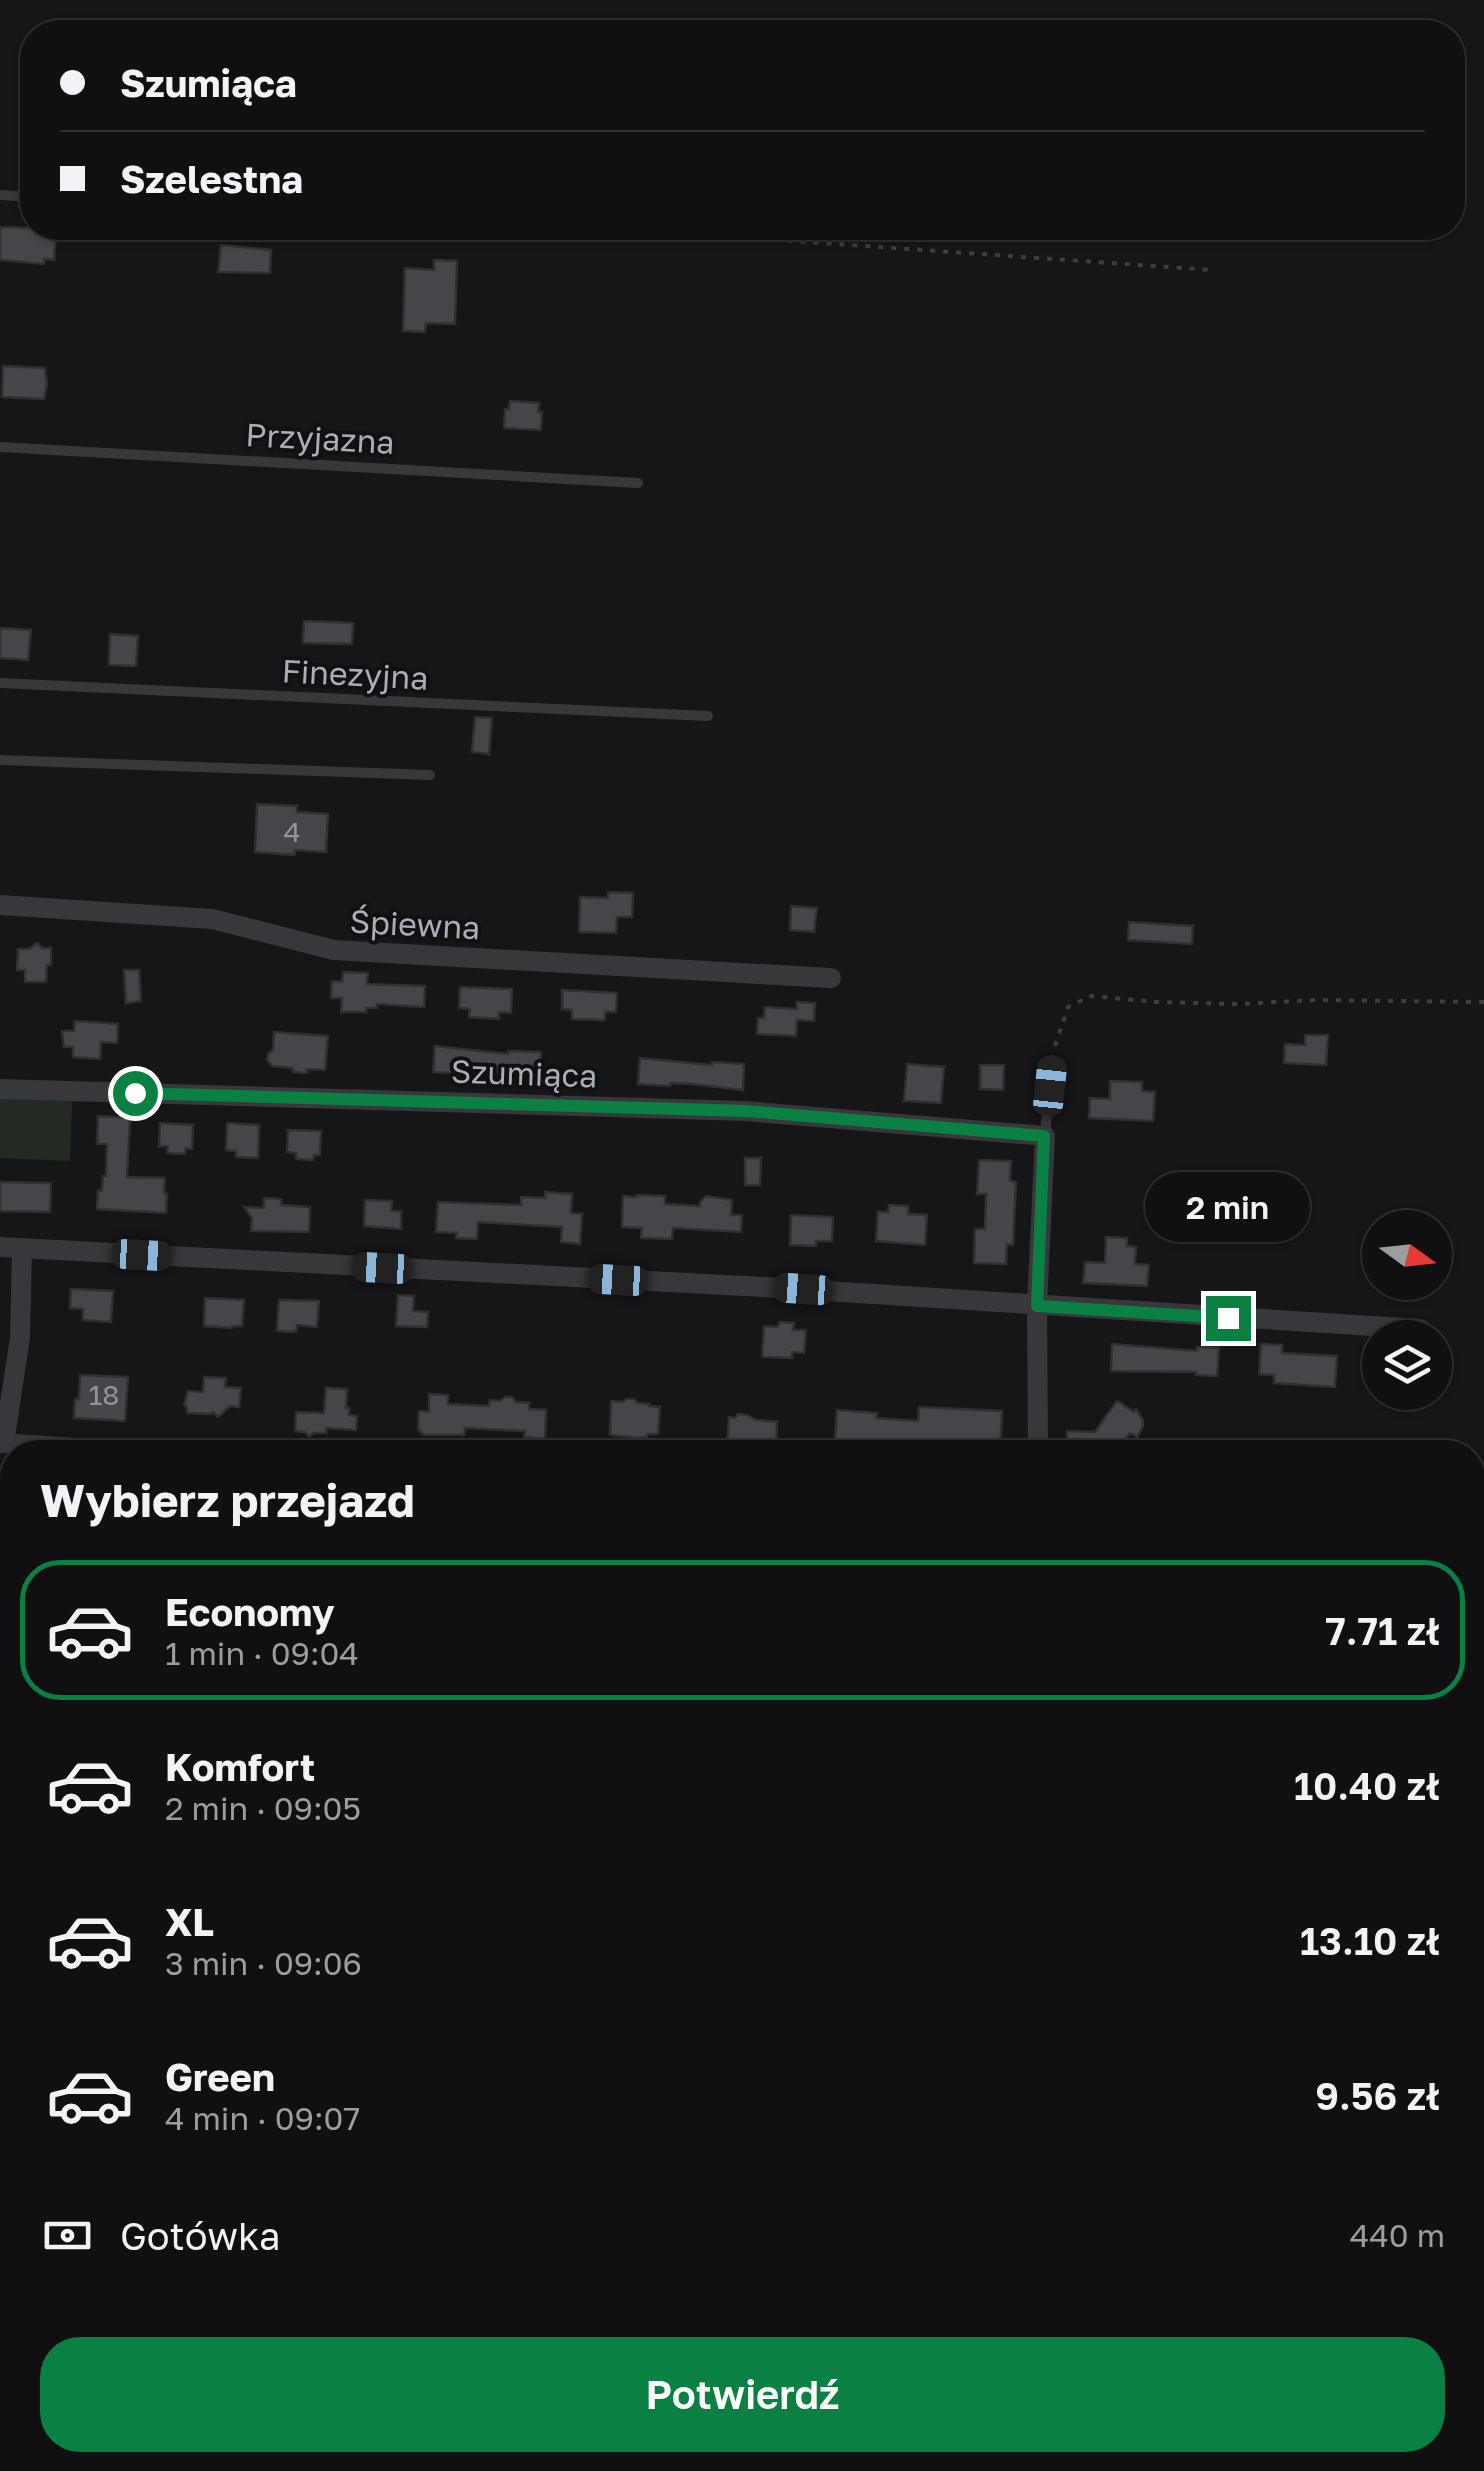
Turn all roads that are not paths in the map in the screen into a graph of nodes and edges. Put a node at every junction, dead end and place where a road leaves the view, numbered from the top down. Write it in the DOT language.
graph roads {
  1 [pos="0,447"];
  2 [pos="638,483"];
  3 [pos="0,684"];
  4 [pos="708,716"];
  5 [pos="0,760"];
  6 [pos="430,774"];
  7 [pos="0,906"];
  8 [pos="831,978"];
  9 [pos="1052,1060"];
  10 [pos="0,1089"];
  11 [pos="1044,1136"];
  12 [pos="0,1247"];
  13 [pos="22,1248"];
  14 [pos="1037,1306"];
  15 [pos="1362,1326"];
  16 [pos="3,1440"];
  17 [pos="1038,1440"];
  1 -- 2 [label="lane, Przyjazna"];
  3 -- 4 [label="lane, Finezyjna"];
  5 -- 6 [label="lane"];
  7 -- 8 [label="street, Śpiewna"];
  9 -- 11 [label="lane"];
  10 -- 11 [label="street, Szumiąca"];
  11 -- 14 [label="street"];
  12 -- 13 [label="street"];
  13 -- 14 [label="street"];
  13 -- 16 [label="street"];
  14 -- 15 [label="street"];
  14 -- 17 [label="street"];
}
